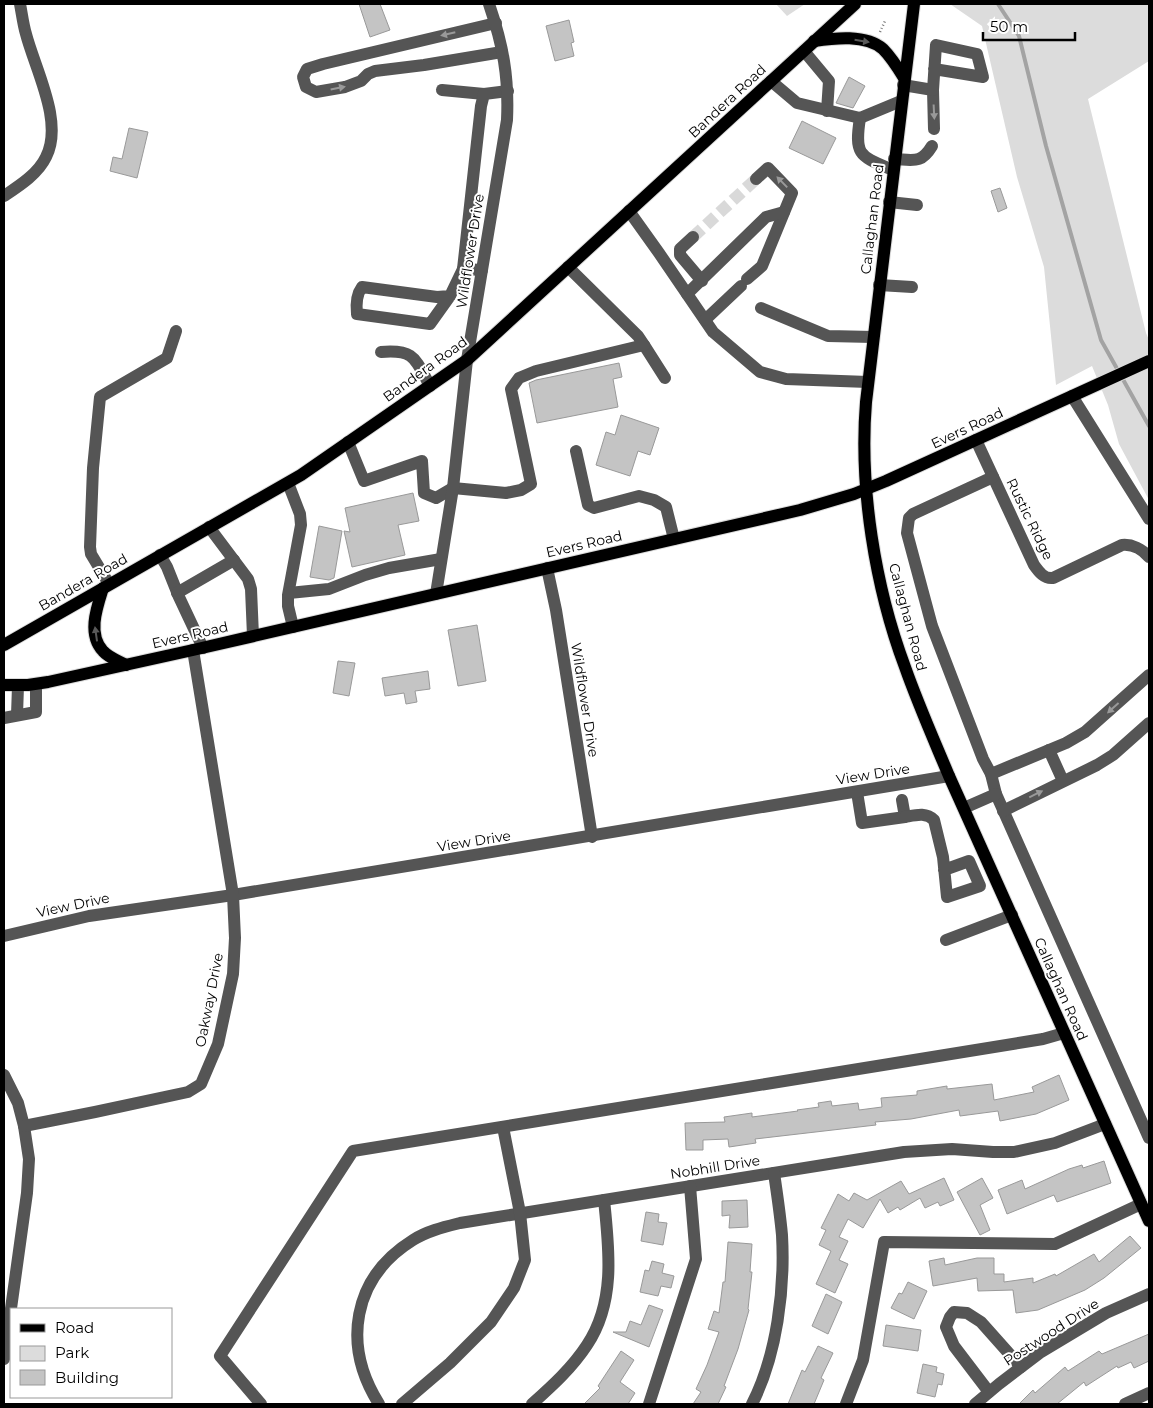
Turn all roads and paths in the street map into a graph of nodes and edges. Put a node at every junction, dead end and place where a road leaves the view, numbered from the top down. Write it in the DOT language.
graph roads {
  1 [pos="20,4"];
  2 [pos="489,4"];
  3 [pos="855,4"];
  4 [pos="914,4"];
  5 [pos="886,21"];
  6 [pos="496,23"];
  7 [pos="880,32"];
  8 [pos="814,42"];
  9 [pos="804,51"];
  10 [pos="502,52"];
  11 [pos="934,69"];
  12 [pos="771,81"];
  13 [pos="903,81"];
  14 [pos="442,90"];
  15 [pos="933,90"];
  16 [pos="508,91"];
  17 [pos="484,94"];
  18 [pos="901,101"];
  19 [pos="827,110"];
  20 [pos="860,118"];
  21 [pos="934,128"];
  22 [pos="932,146"];
  23 [pos="893,165"];
  24 [pos="756,179"];
  25 [pos="4,196"];
  26 [pos="889,202"];
  27 [pos="918,205"];
  28 [pos="628,211"];
  29 [pos="784,212"];
  30 [pos="694,237"];
  31 [pos="568,267"];
  32 [pos="463,269"];
  33 [pos="482,270"];
  34 [pos="702,281"];
  35 [pos="879,284"];
  36 [pos="912,287"];
  37 [pos="687,294"];
  38 [pos="450,296"];
  39 [pos="761,308"];
  40 [pos="705,320"];
  41 [pos="176,331"];
  42 [pos="873,337"];
  43 [pos="644,344"];
  44 [pos="381,352"];
  45 [pos="467,360"];
  46 [pos="1149,361"];
  47 [pos="665,378"];
  48 [pos="868,382"];
  49 [pos="430,386"];
  50 [pos="1072,396"];
  51 [pos="976,440"];
  52 [pos="348,442"];
  53 [pos="576,451"];
  54 [pos="993,477"];
  55 [pos="288,483"];
  56 [pos="454,488"];
  57 [pos="866,489"];
  58 [pos="1149,519"];
  59 [pos="209,527"];
  60 [pos="674,539"];
  61 [pos="160,555"];
  62 [pos="1149,557"];
  63 [pos="441,559"];
  64 [pos="234,560"];
  65 [pos="547,568"];
  66 [pos="106,586"];
  67 [pos="177,593"];
  68 [pos="289,593"];
  69 [pos="436,594"];
  70 [pos="294,627"];
  71 [pos="254,636"];
  72 [pos="4,645"];
  73 [pos="198,649"];
  74 [pos="126,665"];
  75 [pos="1149,675"];
  76 [pos="36,684"];
  77 [pos="4,685"];
  78 [pos="18,686"];
  79 [pos="4,706"];
  80 [pos="17,710"];
  81 [pos="4,718"];
  82 [pos="1149,723"];
  83 [pos="1049,750"];
  84 [pos="991,774"];
  85 [pos="949,776"];
  86 [pos="1063,781"];
  87 [pos="857,792"];
  88 [pos="996,794"];
  89 [pos="902,800"];
  90 [pos="964,808"];
  91 [pos="1003,811"];
  92 [pos="905,817"];
  93 [pos="592,836"];
  94 [pos="944,870"];
  95 [pos="233,895"];
  96 [pos="1012,915"];
  97 [pos="4,936"];
  98 [pos="946,940"];
  99 [pos="1064,1033"];
  100 [pos="4,1075"];
  101 [pos="1105,1124"];
  102 [pos="24,1126"];
  103 [pos="503,1127"];
  104 [pos="1149,1138"];
  105 [pos="774,1173"];
  106 [pos="690,1186"];
  107 [pos="604,1200"];
  108 [pos="1141,1204"];
  109 [pos="520,1213"];
  110 [pos="1149,1222"];
  111 [pos="1149,1294"];
  112 [pos="8,1304"];
  113 [pos="4,1359"];
  114 [pos="1021,1367"];
  115 [pos="989,1392"];
  116 [pos="1149,1393"];
  117 [pos="261,1404"];
  118 [pos="379,1404"];
  119 [pos="402,1404"];
  120 [pos="532,1404"];
  121 [pos="649,1404"];
  122 [pos="752,1404"];
  123 [pos="846,1404"];
  124 [pos="975,1404"];
  125 [pos="1125,1404"];
  1 -- 25 [label="street"];
  2 -- 6 [label="street, Wildflower Drive"];
  3 -- 8 [label="main road, Bandera Road"];
  4 -- 13 [label="main road, Callaghan Road"];
  5 -- 7 [label="path"];
  6 -- 10 [label="street, Wildflower Drive"];
  6 -- 10 [label="street, one-way"];
  8 -- 9 [label="main road, Bandera Road"];
  8 -- 13 [label="main road, one-way"];
  9 -- 12 [label="main road, Bandera Road"];
  9 -- 19 [label="street"];
  10 -- 16 [label="street, Wildflower Drive"];
  11 -- 15 [label="street"];
  12 -- 19 [label="street"];
  12 -- 28 [label="main road, Bandera Road"];
  13 -- 15 [label="street"];
  13 -- 18 [label="main road, Callaghan Road"];
  14 -- 17 [label="street"];
  15 -- 21 [label="street, one-way"];
  16 -- 17 [label="street"];
  16 -- 33 [label="street, Wildflower Drive"];
  17 -- 32 [label="street"];
  18 -- 20 [label="street"];
  18 -- 23 [label="main road, Callaghan Road"];
  19 -- 20 [label="street"];
  20 -- 23 [label="street"];
  22 -- 23 [label="street"];
  23 -- 26 [label="main road, Callaghan Road"];
  29 -- 24 [label="street, one-way"];
  26 -- 27 [label="street"];
  26 -- 35 [label="main road, Callaghan Road"];
  28 -- 31 [label="main road, Bandera Road"];
  28 -- 37 [label="street"];
  29 -- 34 [label="street"];
  29 -- 40 [label="street"];
  30 -- 34 [label="street"];
  31 -- 43 [label="street"];
  31 -- 45 [label="main road, Bandera Road"];
  32 -- 33 [label="street"];
  32 -- 38 [label="street"];
  33 -- 45 [label="street, Wildflower Drive"];
  34 -- 37 [label="street"];
  35 -- 36 [label="street"];
  35 -- 42 [label="main road, Callaghan Road"];
  37 -- 40 [label="street"];
  38 -- 38 [label="street"];
  39 -- 42 [label="street"];
  40 -- 48 [label="street"];
  41 -- 66 [label="street"];
  42 -- 48 [label="main road, Callaghan Road"];
  43 -- 47 [label="street"];
  43 -- 56 [label="street"];
  44 -- 49 [label="street"];
  45 -- 49 [label="main road, Bandera Road"];
  45 -- 56 [label="street, Wildflower Drive"];
  46 -- 50 [label="main road, Evers Road"];
  48 -- 57 [label="main road, Callaghan Road"];
  49 -- 52 [label="main road, Bandera Road"];
  50 -- 51 [label="main road, Evers Road"];
  50 -- 58 [label="street"];
  51 -- 54 [label="street, Rustic Ridge"];
  51 -- 57 [label="main road, Evers Road"];
  52 -- 55 [label="main road, Bandera Road"];
  52 -- 56 [label="street"];
  53 -- 60 [label="street"];
  54 -- 62 [label="street, Rustic Ridge"];
  54 -- 84 [label="street, Callaghan Road"];
  55 -- 59 [label="main road, Bandera Road"];
  55 -- 68 [label="street"];
  56 -- 63 [label="street, Wildflower Drive"];
  57 -- 60 [label="main road, Evers Road"];
  57 -- 85 [label="main road, Callaghan Road"];
  59 -- 61 [label="main road, Bandera Road"];
  59 -- 64 [label="street"];
  60 -- 65 [label="main road, Evers Road"];
  61 -- 66 [label="main road, Bandera Road"];
  61 -- 67 [label="street, Oakway Drive"];
  63 -- 68 [label="street"];
  63 -- 69 [label="street, Wildflower Drive"];
  64 -- 67 [label="street"];
  64 -- 71 [label="street"];
  65 -- 69 [label="main road, Evers Road"];
  65 -- 93 [label="street, Wildflower Drive"];
  66 -- 72 [label="main road, Bandera Road"];
  74 -- 66 [label="main road, one-way"];
  67 -- 73 [label="street, Oakway Drive"];
  68 -- 70 [label="street"];
  69 -- 70 [label="main road, Evers Road"];
  70 -- 71 [label="main road, Evers Road"];
  71 -- 73 [label="main road, Evers Road"];
  73 -- 74 [label="main road, Evers Road"];
  73 -- 95 [label="street, Oakway Drive"];
  74 -- 76 [label="main road, Evers Road"];
  75 -- 83 [label="street, one-way"];
  76 -- 78 [label="main road, Evers Road"];
  76 -- 80 [label="street"];
  77 -- 78 [label="main road, Evers Road"];
  78 -- 80 [label="street"];
  79 -- 80 [label="street"];
  80 -- 81 [label="street"];
  82 -- 86 [label="street"];
  83 -- 84 [label="street"];
  83 -- 86 [label="street"];
  84 -- 88 [label="street, Callaghan Road"];
  85 -- 87 [label="street, View Drive"];
  85 -- 90 [label="main road, Callaghan Road"];
  91 -- 86 [label="street, one-way"];
  87 -- 92 [label="street"];
  87 -- 93 [label="street, View Drive"];
  88 -- 90 [label="street"];
  88 -- 91 [label="street, Callaghan Road"];
  89 -- 92 [label="street"];
  90 -- 96 [label="main road, Callaghan Road"];
  91 -- 104 [label="street, Callaghan Road"];
  92 -- 94 [label="street"];
  93 -- 95 [label="street, View Drive"];
  95 -- 97 [label="street, View Drive"];
  95 -- 102 [label="street, Oakway Drive"];
  96 -- 98 [label="street"];
  96 -- 99 [label="main road, Callaghan Road"];
  99 -- 101 [label="main road, Callaghan Road"];
  99 -- 103 [label="street"];
  100 -- 102 [label="street"];
  101 -- 105 [label="street, Nobhill Drive"];
  101 -- 108 [label="main road, Callaghan Road"];
  102 -- 112 [label="street"];
  103 -- 109 [label="street"];
  103 -- 117 [label="street"];
  105 -- 106 [label="street, Nobhill Drive"];
  105 -- 122 [label="street"];
  106 -- 107 [label="street, Nobhill Drive"];
  106 -- 121 [label="street"];
  107 -- 109 [label="street, Nobhill Drive"];
  107 -- 120 [label="street"];
  108 -- 110 [label="main road, Callaghan Road"];
  108 -- 123 [label="street"];
  109 -- 118 [label="street, Nobhill Drive"];
  109 -- 119 [label="street"];
  111 -- 114 [label="street, Postwood Drive"];
  112 -- 113 [label="street"];
  114 -- 115 [label="street, Postwood Drive"];
  114 -- 115 [label="street"];
  115 -- 124 [label="street, Postwood Drive"];
  116 -- 125 [label="street"];
}
